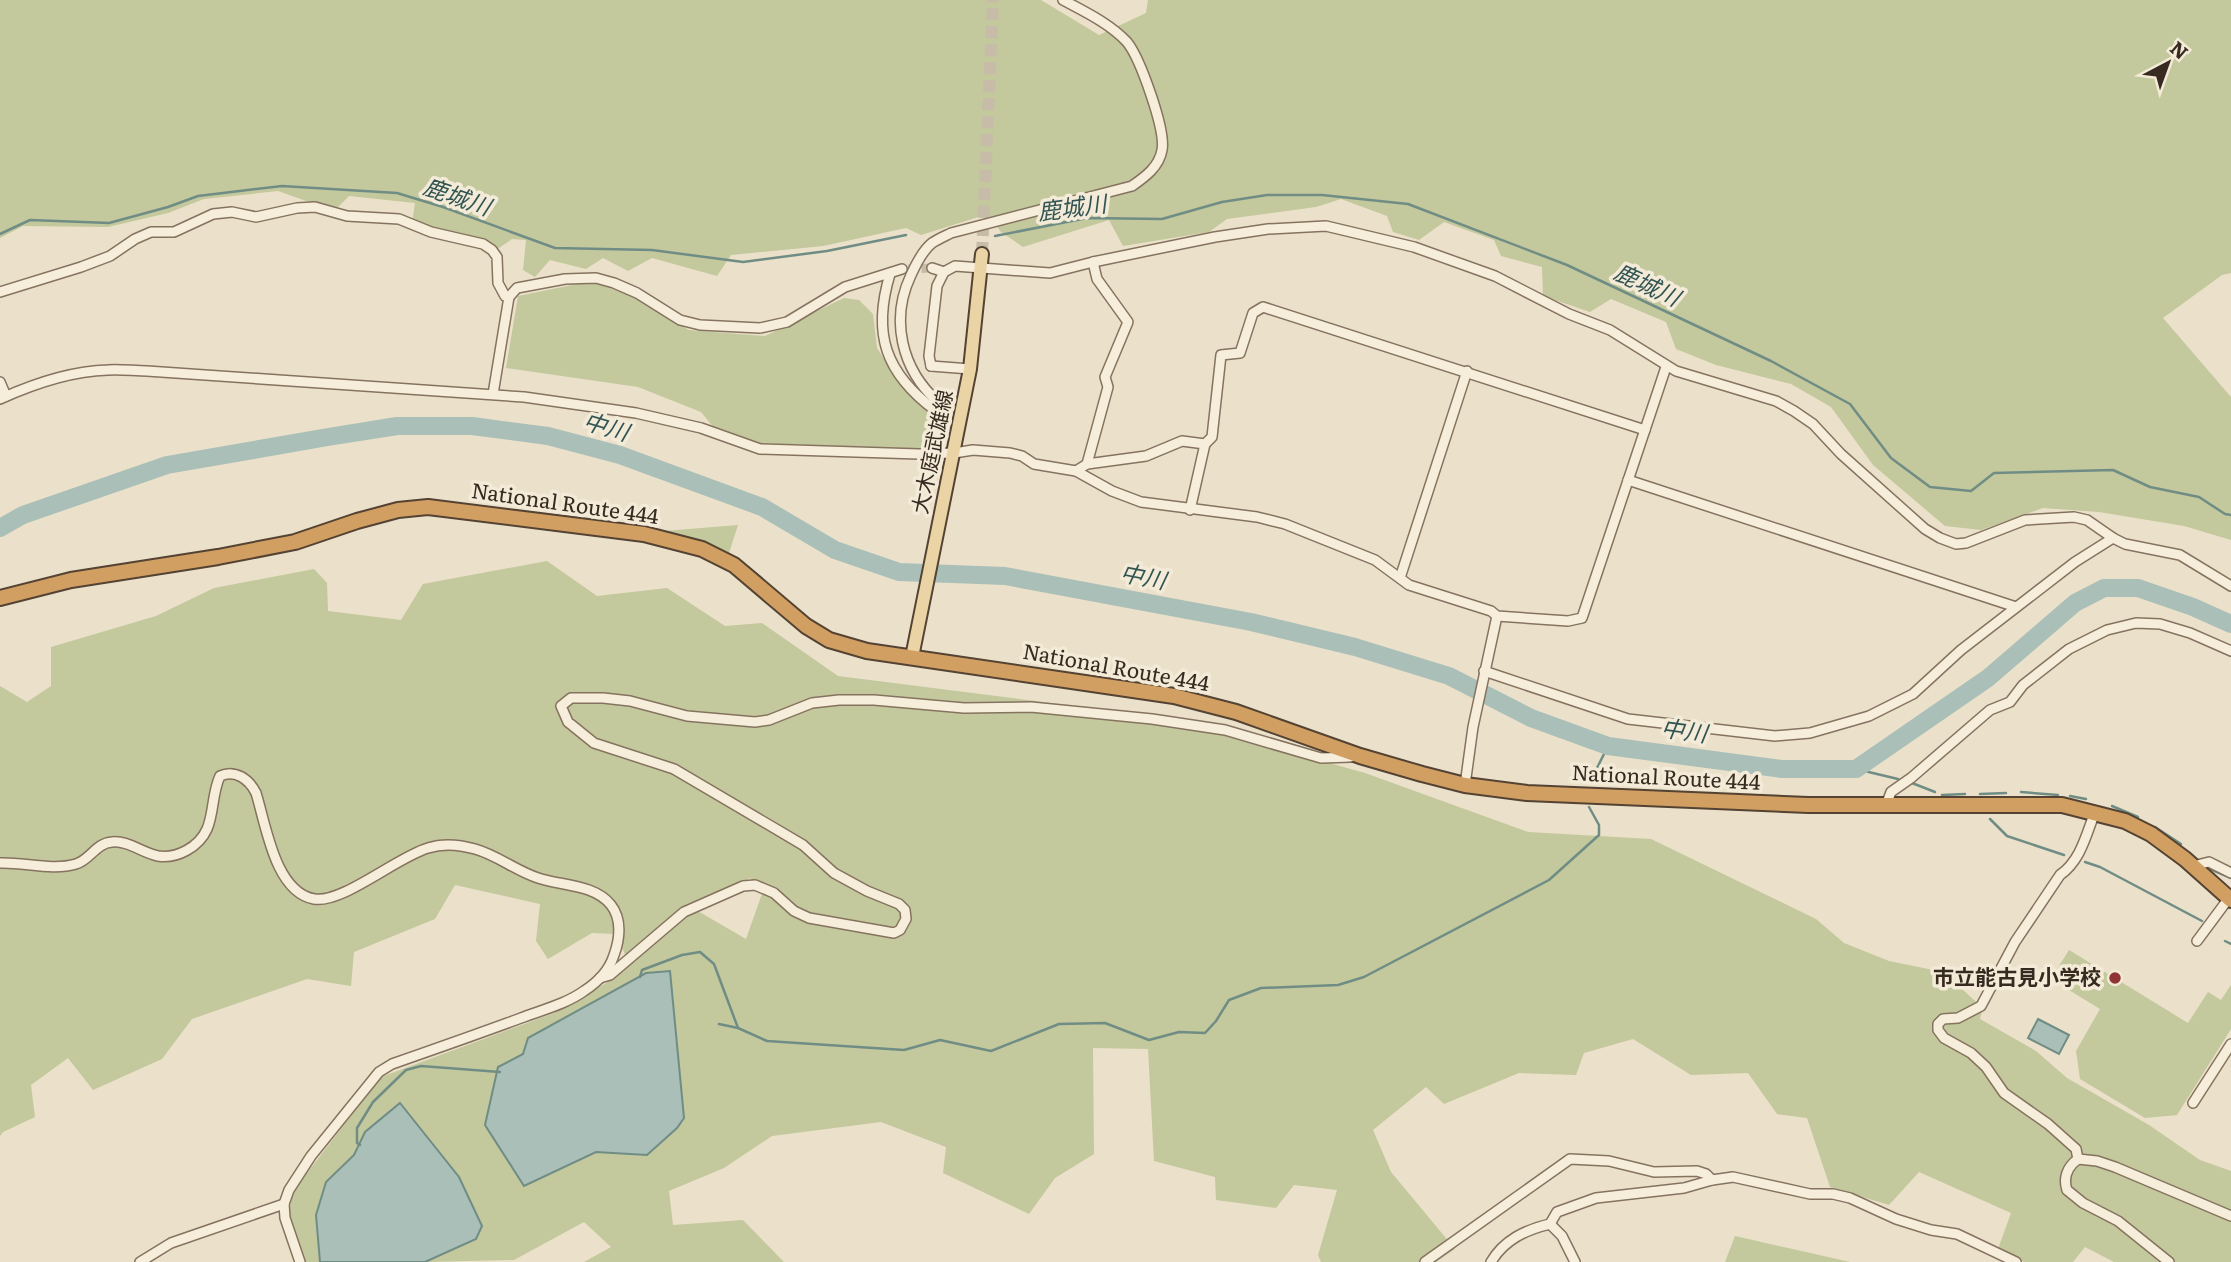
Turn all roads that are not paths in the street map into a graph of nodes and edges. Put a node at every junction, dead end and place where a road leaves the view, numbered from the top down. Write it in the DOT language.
graph roads {
  1 [pos="1063,0"];
  2 [pos="981,260"];
  3 [pos="1093,262"];
  4 [pos="932,268"];
  5 [pos="902,270"];
  6 [pos="944,272"];
  7 [pos="890,274"];
  8 [pos="0,292"];
  9 [pos="509,297"];
  10 [pos="931,366"];
  11 [pos="1666,367"];
  12 [pos="970,369"];
  13 [pos="1467,371"];
  14 [pos="918,380"];
  15 [pos="0,382"];
  16 [pos="493,394"];
  17 [pos="3,398"];
  18 [pos="936,411"];
  19 [pos="1644,430"];
  20 [pos="1205,444"];
  21 [pos="932,452"];
  22 [pos="954,453"];
  23 [pos="1087,464"];
  24 [pos="1076,471"];
  25 [pos="1628,480"];
  26 [pos="1190,510"];
  27 [pos="2113,538"];
  28 [pos="1400,579"];
  29 [pos="2231,586"];
  30 [pos="0,598"];
  31 [pos="2016,607"];
  32 [pos="1497,616"];
  33 [pos="2231,651"];
  34 [pos="912,657"];
  35 [pos="1485,671"];
  36 [pos="1360,756"];
  37 [pos="1465,785"];
  38 [pos="1886,804"];
  39 [pos="2095,812"];
  40 [pos="0,863"];
  41 [pos="2193,866"];
  42 [pos="2231,873"];
  43 [pos="2230,899"];
  44 [pos="2197,942"];
  45 [pos="600,978"];
  46 [pos="2231,1044"];
  47 [pos="2193,1103"];
  48 [pos="2078,1159"];
  49 [pos="1712,1180"];
  50 [pos="284,1204"];
  51 [pos="2231,1216"];
  52 [pos="1550,1224"];
  53 [pos="140,1262"];
  54 [pos="300,1262"];
  55 [pos="1425,1262"];
  56 [pos="1491,1262"];
  57 [pos="1575,1262"];
  58 [pos="2016,1262"];
  59 [pos="2169,1262"];
  1 -- 14 [label="street"];
  2 -- 3 [label="street"];
  2 -- 6 [label="street"];
  2 -- 12 [label="main road, 大木庭武雄線"];
  3 -- 11 [label="street"];
  3 -- 23 [label="street"];
  4 -- 6 [label="street"];
  5 -- 7 [label="street"];
  6 -- 10 [label="street"];
  7 -- 9 [label="street"];
  7 -- 18 [label="street"];
  8 -- 9 [label="street"];
  9 -- 16 [label="street"];
  10 -- 12 [label="street"];
  10 -- 14 [label="street"];
  11 -- 19 [label="street"];
  11 -- 27 [label="street"];
  12 -- 22 [label="main road, 大木庭武雄線"];
  13 -- 19 [label="street"];
  13 -- 20 [label="street"];
  13 -- 28 [label="street"];
  14 -- 18 [label="street"];
  15 -- 17 [label="street"];
  16 -- 17 [label="street"];
  16 -- 21 [label="street"];
  18 -- 21 [label="street"];
  19 -- 25 [label="street"];
  20 -- 23 [label="street"];
  20 -- 26 [label="street"];
  21 -- 22 [label="street"];
  22 -- 24 [label="street"];
  22 -- 34 [label="main road, 大木庭武雄線"];
  23 -- 24 [label="street"];
  24 -- 26 [label="street"];
  25 -- 31 [label="street"];
  25 -- 32 [label="street"];
  26 -- 28 [label="street"];
  27 -- 29 [label="street"];
  27 -- 31 [label="street"];
  28 -- 32 [label="street"];
  30 -- 34 [label="highway, National Route 444"];
  31 -- 35 [label="street"];
  32 -- 35 [label="street"];
  33 -- 38 [label="street"];
  34 -- 36 [label="highway, National Route 444"];
  35 -- 37 [label="street"];
  36 -- 37 [label="highway, National Route 444"];
  36 -- 45 [label="street"];
  37 -- 38 [label="highway, National Route 444"];
  38 -- 39 [label="highway, National Route 444"];
  39 -- 41 [label="highway, National Route 444"];
  39 -- 48 [label="street"];
  40 -- 45 [label="street"];
  41 -- 42 [label="street"];
  41 -- 43 [label="highway, National Route 444"];
  43 -- 44 [label="street"];
  45 -- 50 [label="street"];
  46 -- 47 [label="street"];
  48 -- 51 [label="street"];
  48 -- 59 [label="street"];
  49 -- 52 [label="street"];
  49 -- 55 [label="street"];
  49 -- 58 [label="street"];
  50 -- 53 [label="street"];
  50 -- 54 [label="street"];
  52 -- 56 [label="street"];
  52 -- 57 [label="street"];
}
